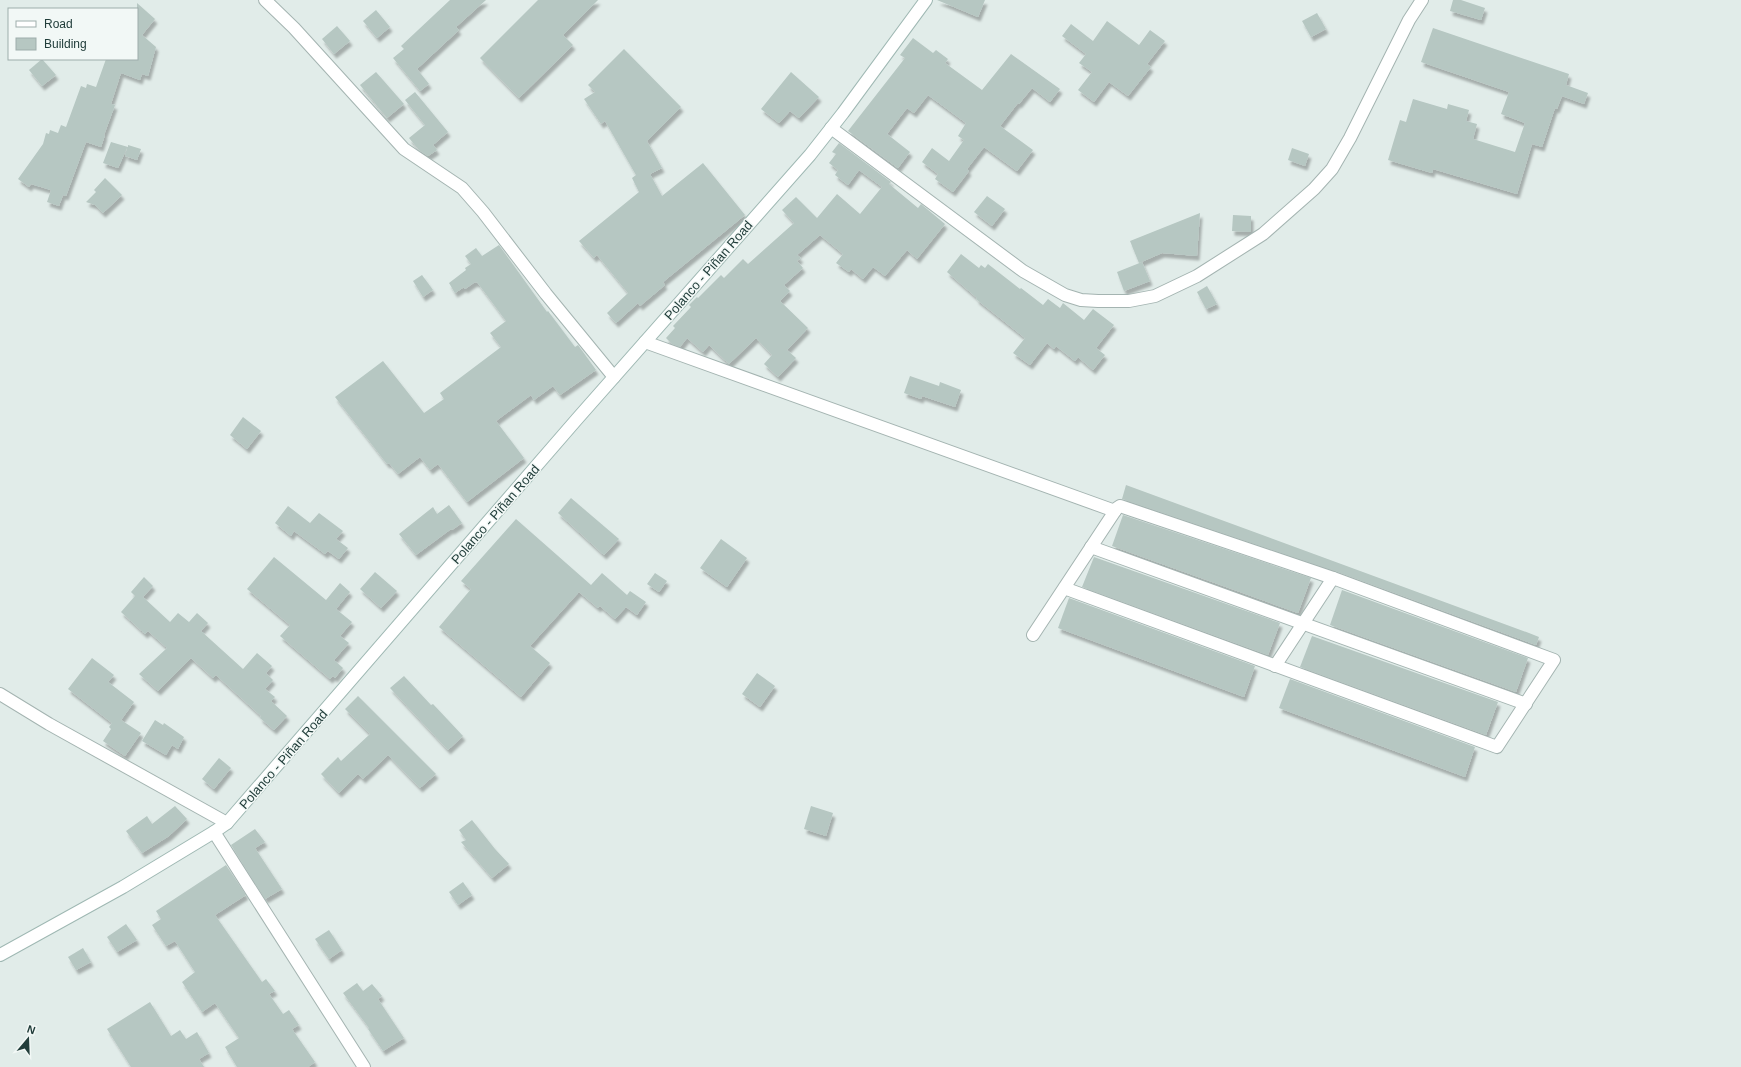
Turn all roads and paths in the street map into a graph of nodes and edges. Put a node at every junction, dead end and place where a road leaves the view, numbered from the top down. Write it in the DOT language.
graph roads {
  1 [pos="264,0"];
  2 [pos="926,0"];
  3 [pos="1422,0"];
  4 [pos="831,128"];
  5 [pos="645,342"];
  6 [pos="614,377"];
  7 [pos="1115,511"];
  8 [pos="1091,547"];
  9 [pos="1333,578"];
  10 [pos="1064,588"];
  11 [pos="1302,624"];
  12 [pos="1033,635"];
  13 [pos="1274,666"];
  14 [pos="0,694"];
  15 [pos="1526,704"];
  16 [pos="227,823"];
  17 [pos="214,832"];
  18 [pos="0,955"];
  19 [pos="364,1067"];
  1 -- 6 [label="street"];
  2 -- 4 [label="street, Polanco - Piñan Road"];
  3 -- 4 [label="street"];
  4 -- 5 [label="street, Polanco - Piñan Road"];
  5 -- 6 [label="street, Polanco - Piñan Road"];
  5 -- 7 [label="street"];
  6 -- 16 [label="street, Polanco - Piñan Road"];
  7 -- 8 [label="street"];
  7 -- 9 [label="street"];
  8 -- 10 [label="street"];
  8 -- 11 [label="street"];
  9 -- 11 [label="street"];
  9 -- 15 [label="street"];
  10 -- 12 [label="street"];
  10 -- 13 [label="street"];
  11 -- 13 [label="street"];
  11 -- 15 [label="street"];
  13 -- 15 [label="street"];
  14 -- 16 [label="street"];
  16 -- 17 [label="street, Polanco - Piñan Road"];
  17 -- 18 [label="street, Polanco - Piñan Road"];
  17 -- 19 [label="street"];
}
